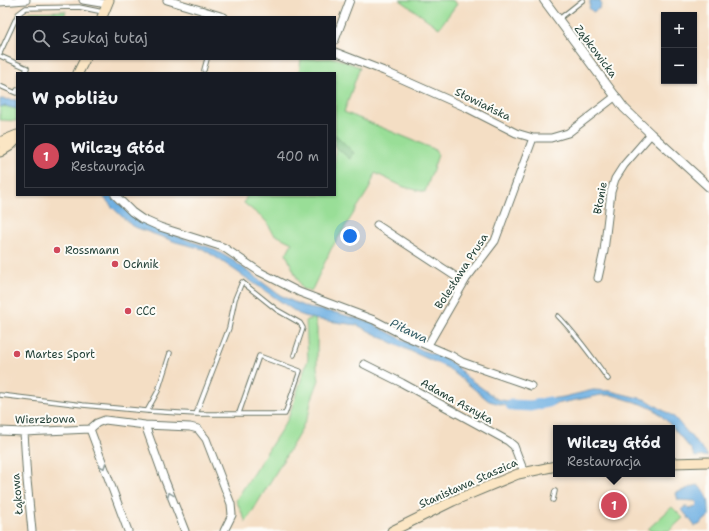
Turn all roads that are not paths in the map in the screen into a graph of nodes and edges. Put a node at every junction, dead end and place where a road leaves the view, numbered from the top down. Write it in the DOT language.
graph roads {
  1 [pos="26,0"];
  2 [pos="83,0"];
  3 [pos="167,0"];
  4 [pos="350,0"];
  5 [pos="544,0"];
  6 [pos="583,0"];
  7 [pos="0,2"];
  8 [pos="105,8"];
  9 [pos="18,16"];
  10 [pos="220,16"];
  11 [pos="16,20"];
  12 [pos="558,20"];
  13 [pos="336,37"];
  14 [pos="336,52"];
  15 [pos="0,53"];
  16 [pos="0,56"];
  17 [pos="84,60"];
  18 [pos="207,60"];
  19 [pos="204,70"];
  20 [pos="25,72"];
  21 [pos="78,72"];
  22 [pos="0,86"];
  23 [pos="16,92"];
  24 [pos="616,96"];
  25 [pos="16,134"];
  26 [pos="651,134"];
  27 [pos="533,138"];
  28 [pos="16,140"];
  29 [pos="0,142"];
  30 [pos="0,152"];
  31 [pos="709,187"];
  32 [pos="116,196"];
  33 [pos="377,225"];
  34 [pos="598,278"];
  35 [pos="464,282"];
  36 [pos="558,316"];
  37 [pos="428,345"];
  38 [pos="170,353"];
  39 [pos="294,355"];
  40 [pos="364,364"];
  41 [pos="608,379"];
  42 [pos="531,386"];
  43 [pos="0,395"];
  44 [pos="147,411"];
  45 [pos="196,414"];
  46 [pos="239,414"];
  47 [pos="145,425"];
  48 [pos="90,429"];
  49 [pos="0,431"];
  50 [pos="24,432"];
  51 [pos="709,462"];
  52 [pos="675,463"];
  53 [pos="553,467"];
  54 [pos="524,472"];
  55 [pos="555,491"];
  56 [pos="553,500"];
  57 [pos="32,531"];
  58 [pos="128,531"];
  59 [pos="185,531"];
  60 [pos="224,531"];
  61 [pos="392,531"];
  1 -- 7 [label="street"];
  2 -- 8 [label="street"];
  3 -- 10 [label="street"];
  4 -- 13 [label="street"];
  5 -- 12 [label="street, Ząbkowicka"];
  6 -- 12 [label="lane"];
  8 -- 9 [label="lane"];
  11 -- 15 [label="lane"];
  12 -- 24 [label="street, Ząbkowicka"];
  14 -- 27 [label="street, Słowiańska"];
  16 -- 20 [label="lane"];
  17 -- 21 [label="main road"];
  18 -- 19 [label="lane"];
  22 -- 23 [label="lane"];
  24 -- 26 [label="street, Ząbkowicka"];
  24 -- 27 [label="street, Słowiańska"];
  25 -- 29 [label="main road"];
  26 -- 31 [label="street, Ząbkowicka"];
  26 -- 34 [label="street, Błonie"];
  27 -- 35 [label="street, Bolesława Prusa"];
  28 -- 30 [label="main road"];
  32 -- 37 [label="street"];
  33 -- 35 [label="street"];
  35 -- 37 [label="street, Bolesława Prusa"];
  36 -- 41 [label="lane"];
  37 -- 42 [label="street"];
  38 -- 44 [label="lane"];
  39 -- 45 [label="lane"];
  40 -- 54 [label="street, Adama Asnyka"];
  43 -- 44 [label="lane"];
  44 -- 45 [label="lane"];
  45 -- 46 [label="lane"];
  46 -- 46 [label="lane"];
  47 -- 48 [label="street"];
  59 -- 47 [label="street, one-way"];
  47 -- 60 [label="street"];
  48 -- 50 [label="street, Wierzbowa"];
  48 -- 58 [label="street, one-way"];
  49 -- 50 [label="street, Wierzbowa"];
  50 -- 57 [label="street, Łąkowa"];
  51 -- 52 [label="main road"];
  53 -- 54 [label="main road, Stanisława Staszica"];
  54 -- 61 [label="main road, Stanisława Staszica"];
  55 -- 56 [label="lane"];
}
